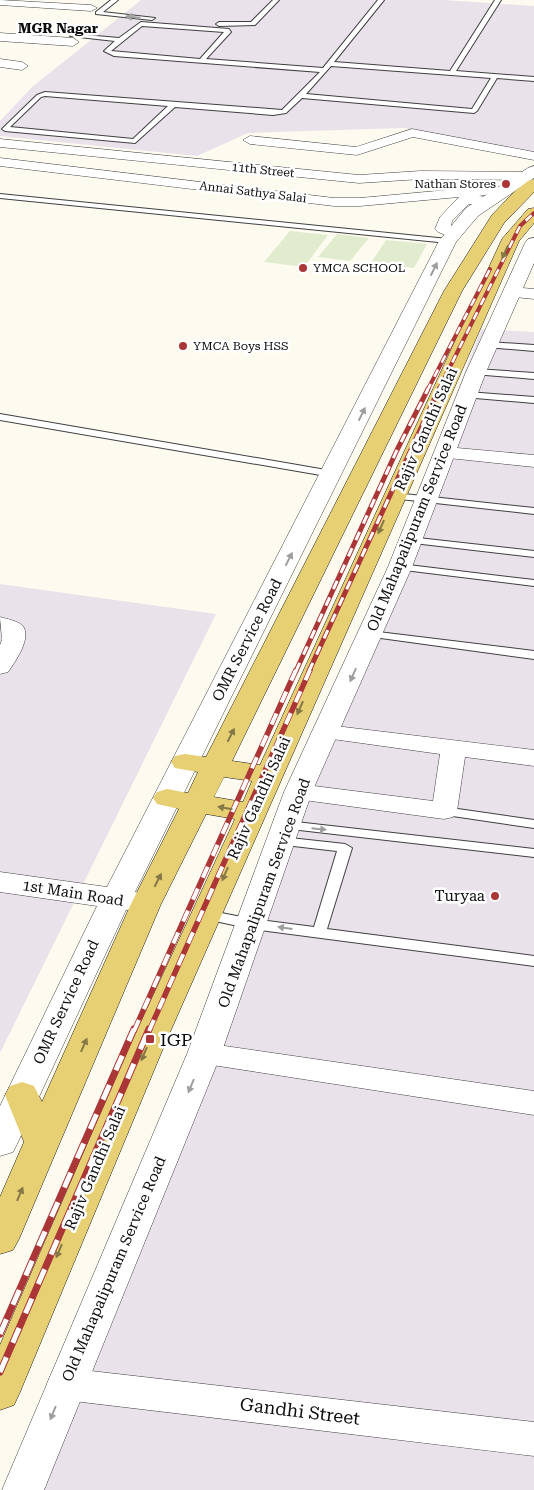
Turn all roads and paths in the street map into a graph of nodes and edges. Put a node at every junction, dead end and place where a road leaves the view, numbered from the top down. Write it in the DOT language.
graph roads {
  1 [pos="114,0"];
  2 [pos="276,0"];
  3 [pos="381,0"];
  4 [pos="498,0"];
  5 [pos="0,2"];
  6 [pos="45,2"];
  7 [pos="91,8"];
  8 [pos="0,13"];
  9 [pos="31,15"];
  10 [pos="83,18"];
  11 [pos="0,25"];
  12 [pos="18,26"];
  13 [pos="72,36"];
  14 [pos="1,39"];
  15 [pos="120,40"];
  16 [pos="202,60"];
  17 [pos="0,63"];
  18 [pos="330,64"];
  19 [pos="22,66"];
  20 [pos="324,70"];
  21 [pos="452,73"];
  22 [pos="495,76"];
  23 [pos="534,79"];
  24 [pos="301,96"];
  25 [pos="173,106"];
  26 [pos="250,140"];
  27 [pos="0,143"];
  28 [pos="0,162"];
  29 [pos="532,172"];
  30 [pos="498,194"];
  31 [pos="0,196"];
  32 [pos="534,213"];
  33 [pos="450,237"];
  34 [pos="534,243"];
  35 [pos="523,293"];
  36 [pos="489,345"];
  37 [pos="534,348"];
  38 [pos="534,376"];
  39 [pos="471,384"];
  40 [pos="534,400"];
  41 [pos="0,416"];
  42 [pos="385,426"];
  43 [pos="424,431"];
  44 [pos="446,453"];
  45 [pos="534,461"];
  46 [pos="332,474"];
  47 [pos="395,496"];
  48 [pos="427,500"];
  49 [pos="534,512"];
  50 [pos="404,554"];
  51 [pos="534,554"];
  52 [pos="534,583"];
  53 [pos="6,627"];
  54 [pos="370,634"];
  55 [pos="534,654"];
  56 [pos="0,667"];
  57 [pos="327,732"];
  58 [pos="454,747"];
  59 [pos="534,758"];
  60 [pos="185,762"];
  61 [pos="215,767"];
  62 [pos="270,775"];
  63 [pos="298,792"];
  64 [pos="167,798"];
  65 [pos="197,804"];
  66 [pos="444,811"];
  67 [pos="252,813"];
  68 [pos="534,824"];
  69 [pos="350,832"];
  70 [pos="284,833"];
  71 [pos="345,848"];
  72 [pos="534,853"];
  73 [pos="0,882"];
  74 [pos="131,901"];
  75 [pos="206,915"];
  76 [pos="252,924"];
  77 [pos="319,933"];
  78 [pos="534,961"];
  79 [pos="204,1054"];
  80 [pos="22,1095"];
  81 [pos="534,1103"];
  82 [pos="0,1142"];
  83 [pos="42,1142"];
  84 [pos="0,1238"];
  85 [pos="65,1384"];
  86 [pos="0,1392"];
  87 [pos="534,1439"];
  88 [pos="23,1490"];
  2 -- 1 [label="lane, one-way"];
  3 -- 18 [label="lane"];
  4 -- 21 [label="lane"];
  5 -- 6 [label="street"];
  6 -- 7 [label="street"];
  6 -- 9 [label="street"];
  8 -- 9 [label="street"];
  9 -- 10 [label="street"];
  11 -- 12 [label="street"];
  12 -- 13 [label="street"];
  12 -- 14 [label="street"];
  13 -- 14 [label="street"];
  13 -- 15 [label="lane"];
  15 -- 16 [label="lane"];
  15 -- 16 [label="lane"];
  16 -- 20 [label="lane"];
  17 -- 19 [label="street"];
  18 -- 20 [label="lane"];
  18 -- 21 [label="lane"];
  20 -- 24 [label="lane"];
  21 -- 22 [label="lane"];
  22 -- 23 [label="lane"];
  22 -- 24 [label="lane"];
  24 -- 25 [label="lane"];
  25 -- 25 [label="lane"];
  26 -- 29 [label="street"];
  27 -- 29 [label="street, 11th Street"];
  28 -- 30 [label="street, Annai Sathya Salai"];
  29 -- 30 [label="street, OMR Service Road"];
  29 -- 42 [label="main road"];
  30 -- 33 [label="street, OMR Service Road"];
  31 -- 33 [label="lane"];
  32 -- 43 [label="main road, Rajiv Gandhi Salai, one-way"];
  46 -- 33 [label="street, OMR Service Road, one-way"];
  34 -- 35 [label="street, Old Mahapalipuram Service Road"];
  35 -- 36 [label="street, Old Mahapalipuram Service Road"];
  36 -- 37 [label="lane"];
  36 -- 39 [label="street, Old Mahapalipuram Service Road"];
  38 -- 39 [label="lane"];
  39 -- 40 [label="lane"];
  39 -- 44 [label="street, Old Mahapalipuram Service Road"];
  41 -- 46 [label="lane"];
  42 -- 43 [label="main road"];
  61 -- 42 [label="main road, one-way"];
  43 -- 47 [label="main road, Rajiv Gandhi Salai"];
  44 -- 45 [label="street"];
  44 -- 48 [label="street, Old Mahapalipuram Service Road"];
  60 -- 46 [label="street, OMR Service Road, one-way"];
  47 -- 48 [label="lane"];
  47 -- 62 [label="main road, Rajiv Gandhi Salai, one-way"];
  48 -- 49 [label="lane"];
  48 -- 50 [label="street, Old Mahapalipuram Service Road"];
  50 -- 51 [label="lane"];
  50 -- 52 [label="lane"];
  50 -- 54 [label="street, Old Mahapalipuram Service Road"];
  53 -- 56 [label="street"];
  54 -- 55 [label="lane"];
  54 -- 57 [label="street, Old Mahapalipuram Service Road, one-way"];
  57 -- 58 [label="street"];
  57 -- 63 [label="street, Old Mahapalipuram Service Road"];
  58 -- 59 [label="street"];
  58 -- 66 [label="street"];
  60 -- 61 [label="main road"];
  60 -- 64 [label="street, OMR Service Road"];
  61 -- 62 [label="main road"];
  61 -- 65 [label="main road"];
  62 -- 67 [label="main road, Rajiv Gandhi Salai"];
  63 -- 66 [label="street"];
  63 -- 70 [label="street, Old Mahapalipuram Service Road"];
  64 -- 65 [label="main road"];
  64 -- 74 [label="street, OMR Service Road"];
  67 -- 65 [label="main road, one-way"];
  74 -- 65 [label="main road, one-way"];
  66 -- 68 [label="lane"];
  67 -- 75 [label="main road, Rajiv Gandhi Salai, one-way"];
  70 -- 69 [label="lane, one-way"];
  69 -- 71 [label="lane"];
  69 -- 72 [label="lane"];
  70 -- 71 [label="lane"];
  70 -- 76 [label="street, Old Mahapalipuram Service Road"];
  71 -- 77 [label="lane"];
  73 -- 74 [label="street, 1st Main Road"];
  74 -- 80 [label="street, OMR Service Road"];
  83 -- 74 [label="main road, one-way"];
  75 -- 76 [label="lane"];
  75 -- 86 [label="main road, Rajiv Gandhi Salai, one-way"];
  77 -- 76 [label="lane, one-way"];
  76 -- 79 [label="street, Old Mahapalipuram Service Road"];
  77 -- 78 [label="lane"];
  79 -- 81 [label="street"];
  79 -- 85 [label="street, Old Mahapalipuram Service Road, one-way"];
  80 -- 82 [label="street, OMR Service Road"];
  80 -- 83 [label="main road"];
  84 -- 83 [label="main road, one-way"];
  85 -- 87 [label="street, Gandhi Street"];
  85 -- 88 [label="street, Old Mahapalipuram Service Road, one-way"];
}
